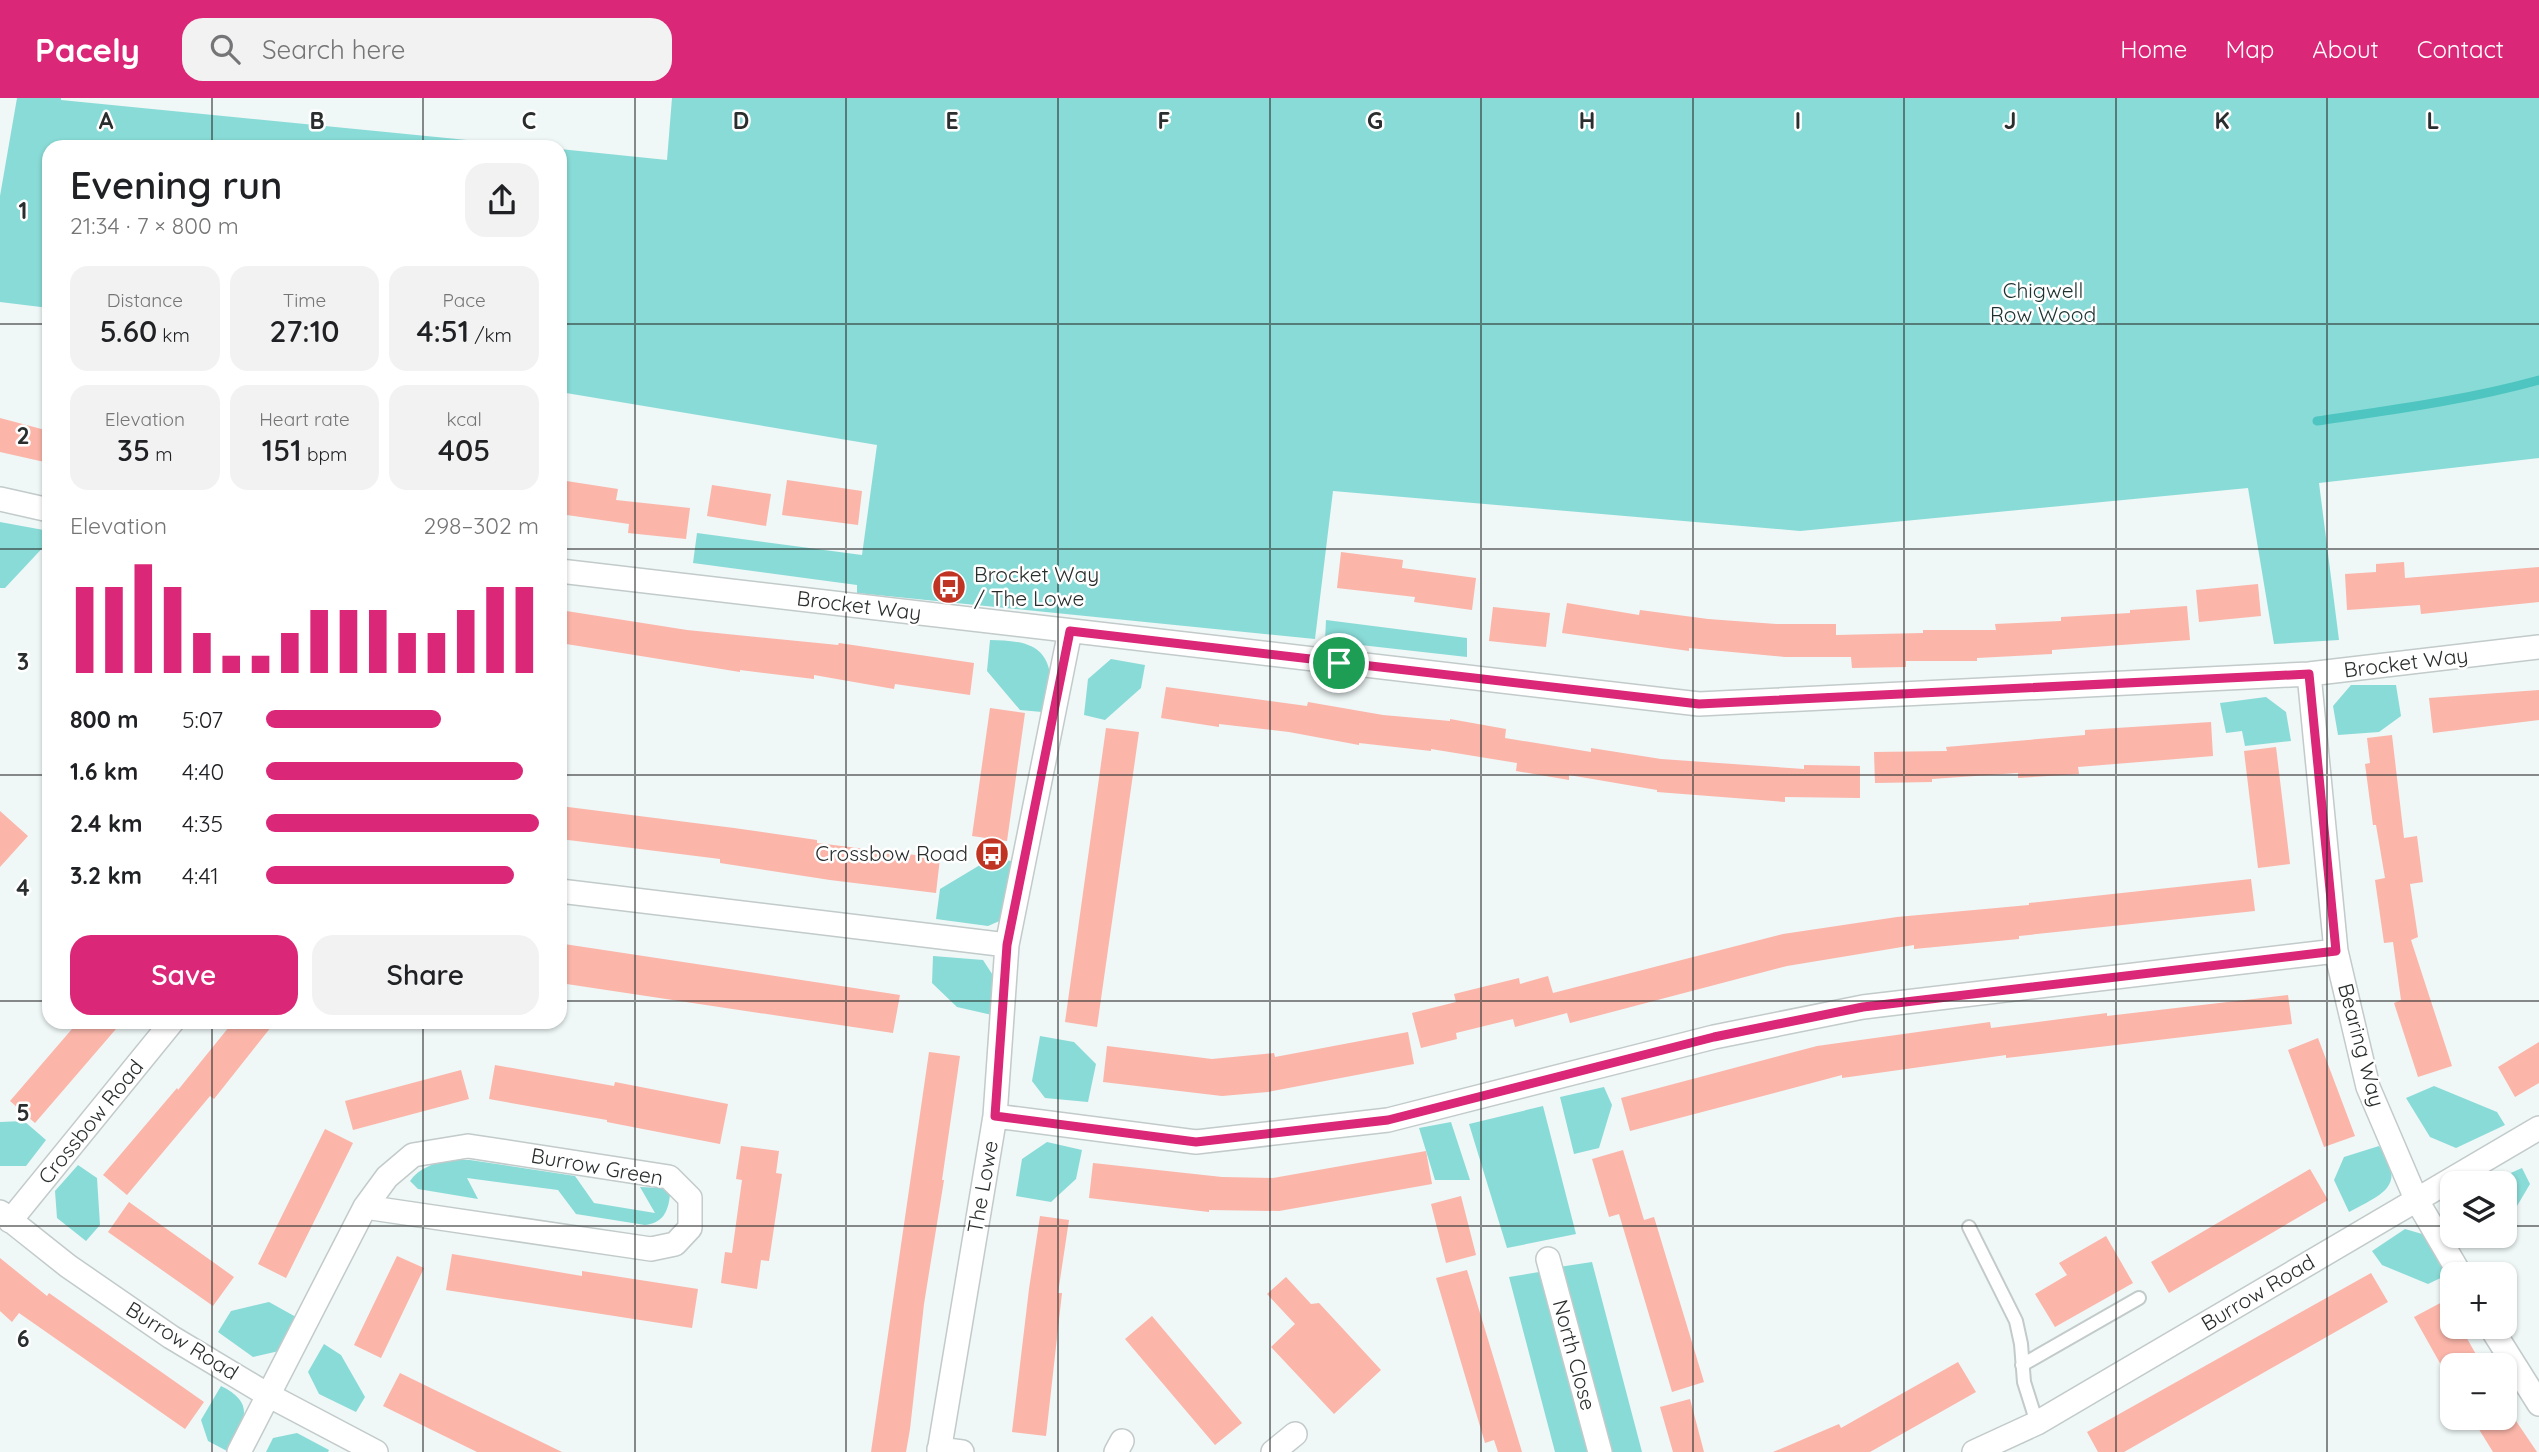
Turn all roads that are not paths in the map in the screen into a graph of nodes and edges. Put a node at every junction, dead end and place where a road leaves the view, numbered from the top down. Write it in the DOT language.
graph roads {
  1 [pos="0,499"];
  2 [pos="42,508"];
  3 [pos="567,571"];
  4 [pos="1070,631"];
  5 [pos="2539,647"];
  6 [pos="2309,674"];
  7 [pos="567,892"];
  8 [pos="1007,945"];
  9 [pos="2336,951"];
  10 [pos="166,1029"];
  11 [pos="995,1116"];
  12 [pos="2539,1128"];
  13 [pos="2416,1199"];
  14 [pos="365,1207"];
  15 [pos="5,1217"];
  16 [pos="1969,1227"];
  17 [pos="1548,1259"];
  18 [pos="2452,1262"];
  19 [pos="2139,1297"];
  20 [pos="2498,1339"];
  21 [pos="2022,1365"];
  22 [pos="268,1395"];
  23 [pos="2539,1404"];
  24 [pos="2037,1423"];
  25 [pos="1295,1434"];
  26 [pos="947,1451"];
  27 [pos="239,1452"];
  28 [pos="376,1452"];
  29 [pos="1273,1452"];
  30 [pos="1600,1452"];
  31 [pos="1974,1452"];
  1 -- 2 [label="street"];
  3 -- 4 [label="street, Brocket Way"];
  4 -- 6 [label="street, Brocket Way"];
  4 -- 8 [label="street, The Lowe"];
  5 -- 6 [label="street, Brocket Way"];
  6 -- 9 [label="street, Bearing Way"];
  7 -- 8 [label="street"];
  8 -- 11 [label="street, The Lowe"];
  9 -- 11 [label="street"];
  9 -- 13 [label="street, Bearing Way"];
  10 -- 15 [label="street, Crossbow Road"];
  11 -- 26 [label="street, The Lowe"];
  12 -- 13 [label="street, Burrow Road"];
  13 -- 18 [label="street, Bearing Way"];
  13 -- 24 [label="street, Burrow Road"];
  14 -- 14 [label="street, Burrow Green"];
  14 -- 22 [label="street, Burrow Green"];
  15 -- 22 [label="street, Burrow Road"];
  16 -- 21 [label="lane"];
  17 -- 30 [label="street, North Close"];
  19 -- 21 [label="lane"];
  20 -- 23 [label="street"];
  21 -- 24 [label="lane"];
  22 -- 27 [label="street, Burrow Green"];
  22 -- 28 [label="street, Burrow Road"];
  24 -- 31 [label="street, Burrow Road"];
  25 -- 29 [label="street"];
}
